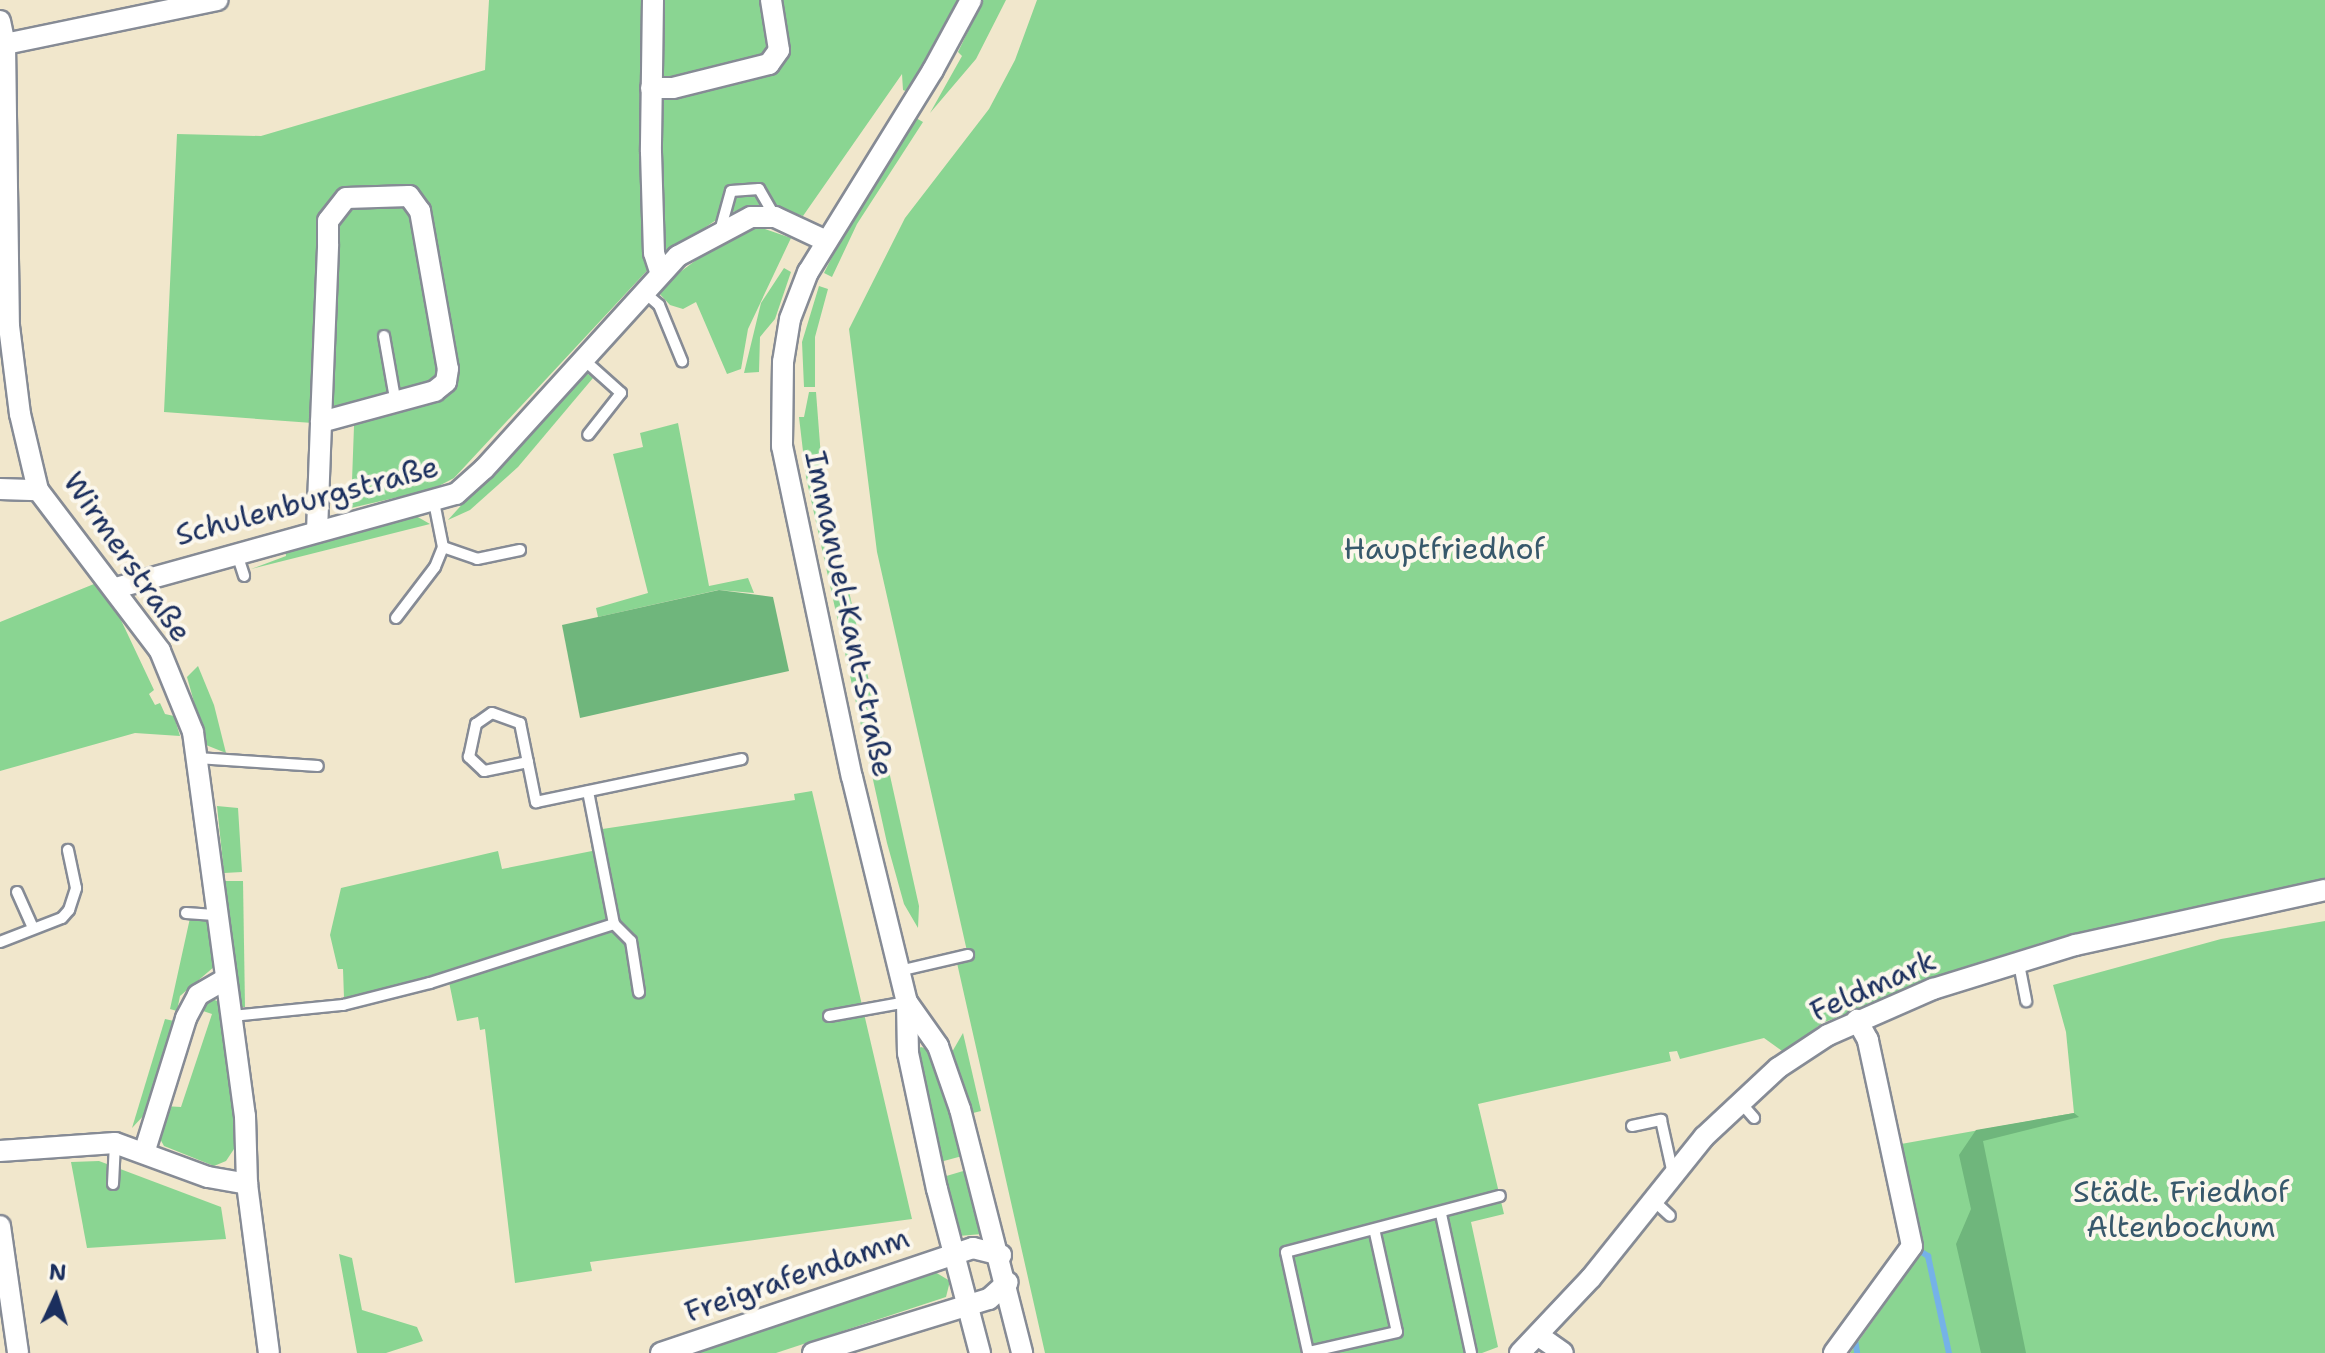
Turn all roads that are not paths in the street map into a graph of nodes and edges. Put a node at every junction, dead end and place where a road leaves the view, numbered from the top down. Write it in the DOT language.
graph roads {
  1 [pos="217,0"];
  2 [pos="653,0"];
  3 [pos="771,0"];
  4 [pos="971,0"];
  5 [pos="0,21"];
  6 [pos="5,44"];
  7 [pos="651,88"];
  8 [pos="3,197"];
  9 [pos="775,217"];
  10 [pos="720,231"];
  11 [pos="824,240"];
  12 [pos="660,272"];
  13 [pos="643,291"];
  14 [pos="384,336"];
  15 [pos="581,357"];
  16 [pos="682,361"];
  17 [pos="396,404"];
  18 [pos="321,422"];
  19 [pos="588,435"];
  20 [pos="0,489"];
  21 [pos="38,490"];
  22 [pos="434,502"];
  23 [pos="317,532"];
  24 [pos="443,547"];
  25 [pos="520,550"];
  26 [pos="236,552"];
  27 [pos="244,576"];
  28 [pos="116,588"];
  29 [pos="396,618"];
  30 [pos="197,758"];
  31 [pos="742,759"];
  32 [pos="528,762"];
  33 [pos="318,766"];
  34 [pos="588,792"];
  35 [pos="68,850"];
  36 [pos="2325,890"];
  37 [pos="17,892"];
  38 [pos="186,913"];
  39 [pos="218,915"];
  40 [pos="614,924"];
  41 [pos="32,926"];
  42 [pos="0,942"];
  43 [pos="968,955"];
  44 [pos="2019,964"];
  45 [pos="899,971"];
  46 [pos="226,979"];
  47 [pos="639,992"];
  48 [pos="2026,1001"];
  49 [pos="907,1002"];
  50 [pos="232,1016"];
  51 [pos="829,1016"];
  52 [pos="1857,1020"];
  53 [pos="1739,1101"];
  54 [pos="1754,1118"];
  55 [pos="1632,1126"];
  56 [pos="115,1143"];
  57 [pos="145,1150"];
  58 [pos="0,1151"];
  59 [pos="1673,1174"];
  60 [pos="113,1184"];
  61 [pos="247,1184"];
  62 [pos="1500,1196"];
  63 [pos="1653,1200"];
  64 [pos="1441,1214"];
  65 [pos="1670,1216"];
  66 [pos="0,1226"];
  67 [pos="1375,1233"];
  68 [pos="953,1254"];
  69 [pos="1001,1255"];
  70 [pos="1008,1282"];
  71 [pos="966,1305"];
  72 [pos="1539,1336"];
  73 [pos="1347,1348"];
  74 [pos="18,1353"];
  75 [pos="269,1353"];
  76 [pos="661,1353"];
  77 [pos="813,1353"];
  78 [pos="980,1353"];
  79 [pos="1022,1353"];
  80 [pos="1471,1353"];
  81 [pos="1520,1353"];
  82 [pos="1563,1353"];
  83 [pos="1834,1353"];
  1 -- 6 [label="street"];
  2 -- 7 [label="street"];
  3 -- 7 [label="street"];
  4 -- 11 [label="street, Immanuel-Kant-Straße"];
  5 -- 6 [label="street, Wirmerstraße"];
  6 -- 8 [label="street, Wirmerstraße"];
  7 -- 12 [label="street"];
  8 -- 21 [label="street, Wirmerstraße"];
  9 -- 10 [label="street, Schulenburgstraße"];
  9 -- 10 [label="lane"];
  9 -- 11 [label="street"];
  10 -- 12 [label="street, Schulenburgstraße"];
  11 -- 45 [label="street, Immanuel-Kant-Straße"];
  12 -- 13 [label="street, Schulenburgstraße"];
  13 -- 15 [label="street, Schulenburgstraße"];
  13 -- 16 [label="lane"];
  14 -- 17 [label="lane"];
  15 -- 19 [label="lane"];
  15 -- 22 [label="street, Schulenburgstraße"];
  17 -- 18 [label="street"];
  17 -- 18 [label="street"];
  18 -- 23 [label="street"];
  20 -- 21 [label="street"];
  21 -- 28 [label="street, Wirmerstraße"];
  22 -- 23 [label="street, Schulenburgstraße"];
  22 -- 24 [label="lane"];
  23 -- 26 [label="street, Schulenburgstraße"];
  24 -- 25 [label="lane"];
  24 -- 29 [label="lane"];
  26 -- 27 [label="lane"];
  26 -- 28 [label="street, Schulenburgstraße"];
  28 -- 30 [label="street, Wirmerstraße"];
  30 -- 33 [label="lane"];
  30 -- 39 [label="street, Wirmerstraße"];
  31 -- 34 [label="lane"];
  32 -- 32 [label="lane"];
  32 -- 34 [label="lane"];
  34 -- 40 [label="lane"];
  35 -- 41 [label="lane"];
  36 -- 44 [label="street, Feldmark"];
  37 -- 41 [label="lane"];
  38 -- 39 [label="lane"];
  39 -- 46 [label="street, Wirmerstraße"];
  40 -- 47 [label="lane"];
  40 -- 50 [label="lane"];
  41 -- 42 [label="lane"];
  43 -- 45 [label="lane"];
  44 -- 48 [label="lane"];
  44 -- 52 [label="street, Feldmark"];
  45 -- 49 [label="street, Immanuel-Kant-Straße"];
  46 -- 50 [label="street, Wirmerstraße"];
  46 -- 57 [label="street"];
  49 -- 51 [label="lane"];
  49 -- 68 [label="street, Immanuel-Kant-Straße"];
  49 -- 69 [label="street, Immanuel-Kant-Straße"];
  50 -- 61 [label="street, Wirmerstraße"];
  52 -- 53 [label="street, Feldmark"];
  52 -- 83 [label="street"];
  53 -- 54 [label="lane"];
  53 -- 59 [label="street, Feldmark"];
  55 -- 59 [label="lane"];
  56 -- 57 [label="street"];
  56 -- 58 [label="street"];
  56 -- 60 [label="lane"];
  57 -- 61 [label="street"];
  59 -- 63 [label="street, Feldmark"];
  61 -- 75 [label="street, Wirmerstraße"];
  62 -- 64 [label="lane"];
  63 -- 65 [label="lane"];
  63 -- 72 [label="street, Feldmark"];
  64 -- 67 [label="lane"];
  64 -- 80 [label="lane"];
  66 -- 74 [label="street"];
  67 -- 73 [label="lane"];
  67 -- 73 [label="lane"];
  68 -- 69 [label="street"];
  68 -- 71 [label="street, Immanuel-Kant-Straße"];
  68 -- 76 [label="street, Freigrafendamm"];
  69 -- 70 [label="street, Immanuel-Kant-Straße"];
  70 -- 71 [label="street"];
  70 -- 79 [label="street, Immanuel-Kant-Straße"];
  71 -- 77 [label="street"];
  71 -- 78 [label="street, Immanuel-Kant-Straße"];
  72 -- 81 [label="street, Feldmark"];
  72 -- 82 [label="street"];
}
